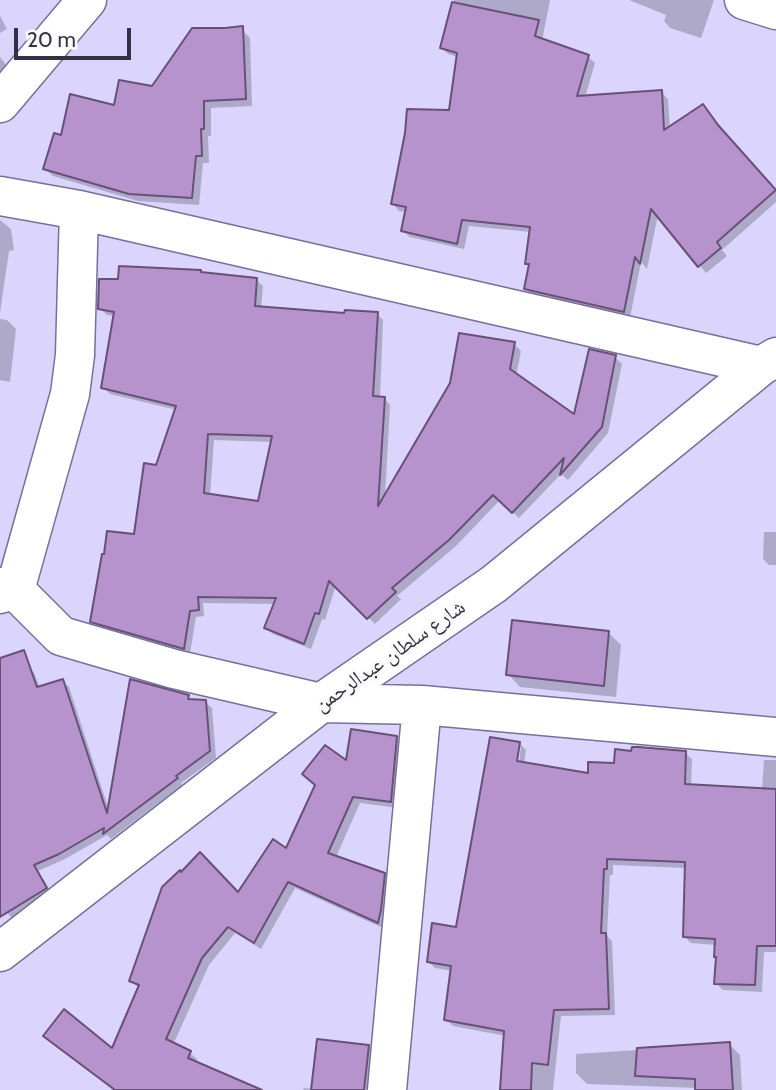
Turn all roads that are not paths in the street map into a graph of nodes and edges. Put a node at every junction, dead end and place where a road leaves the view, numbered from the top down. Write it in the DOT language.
graph roads {
  1 [pos="87,0"];
  2 [pos="744,0"];
  3 [pos="776,10"];
  4 [pos="0,103"];
  5 [pos="0,196"];
  6 [pos="79,210"];
  7 [pos="769,361"];
  8 [pos="5,590"];
  9 [pos="321,703"];
  10 [pos="422,705"];
  11 [pos="776,737"];
  12 [pos="0,953"];
  13 [pos="387,1090"];
  1 -- 4 [label="street"];
  2 -- 3 [label="street"];
  5 -- 6 [label="street"];
  6 -- 7 [label="street"];
  6 -- 8 [label="street"];
  7 -- 9 [label="street, شارع سلطان عبدالرحمن"];
  8 -- 9 [label="street"];
  9 -- 10 [label="street"];
  9 -- 12 [label="street, شارع سلطان عبدالرحمن"];
  10 -- 11 [label="street"];
  10 -- 13 [label="street"];
}
